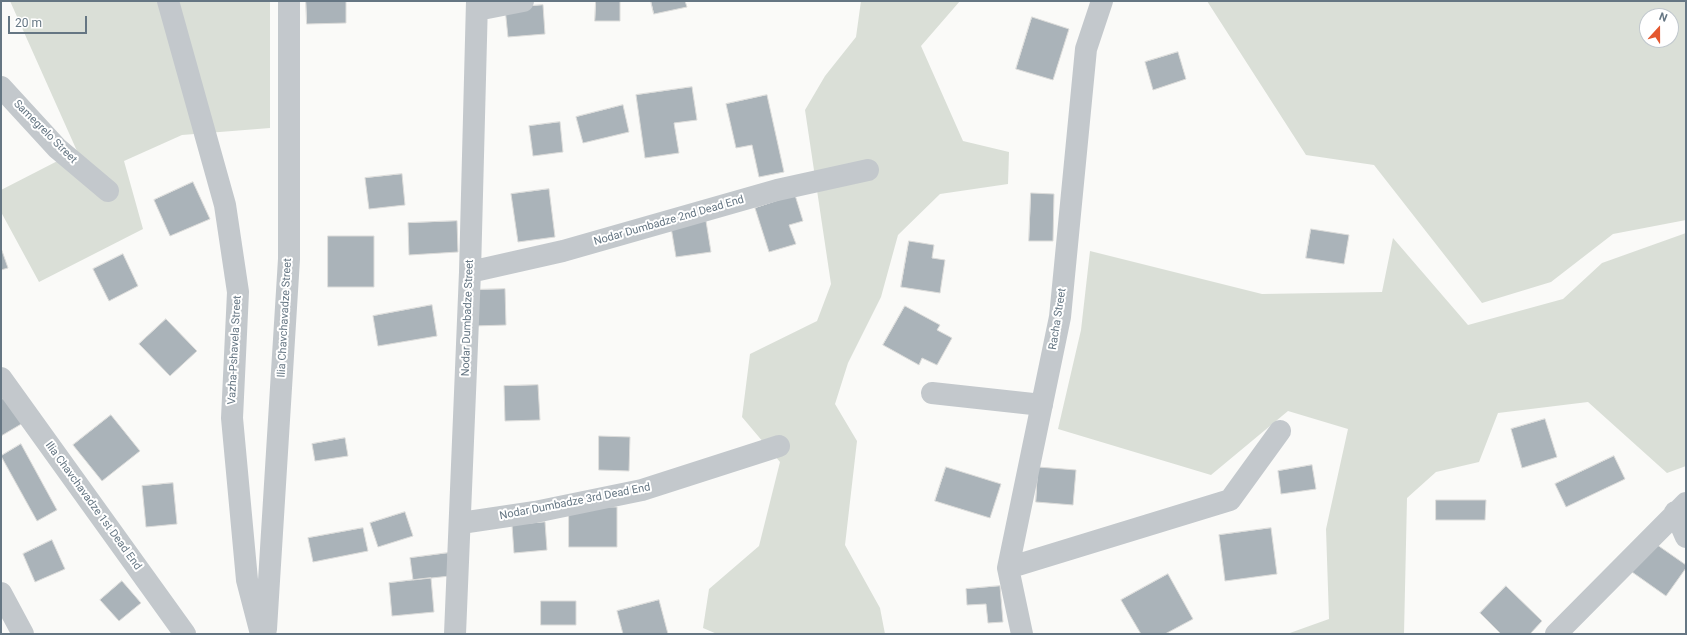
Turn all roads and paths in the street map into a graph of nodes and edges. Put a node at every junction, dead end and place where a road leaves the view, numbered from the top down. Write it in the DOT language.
graph roads {
  1 [pos="168,1"];
  2 [pos="289,1"];
  3 [pos="523,1"];
  4 [pos="1102,1"];
  5 [pos="477,6"];
  6 [pos="1,87"];
  7 [pos="868,170"];
  8 [pos="108,191"];
  9 [pos="470,272"];
  10 [pos="1,378"];
  11 [pos="932,393"];
  12 [pos="1042,405"];
  13 [pos="1280,431"];
  14 [pos="779,446"];
  15 [pos="1681,508"];
  16 [pos="461,523"];
  17 [pos="1686,537"];
  18 [pos="1008,568"];
  19 [pos="1,593"];
  20 [pos="23,634"];
  21 [pos="185,634"];
  22 [pos="261,634"];
  23 [pos="266,634"];
  24 [pos="455,634"];
  25 [pos="1022,634"];
  26 [pos="1556,634"];
  1 -- 22 [label="street, Vazha-Pshavela Street"];
  2 -- 23 [label="street, Ilia Chavchavadze Street"];
  3 -- 5 [label="street"];
  4 -- 12 [label="street, Racha Street"];
  5 -- 9 [label="street, Nodar Dumbadze Street"];
  6 -- 8 [label="street, Samegrelo Street"];
  7 -- 9 [label="street, Nodar Dumbadze 2nd Dead End"];
  9 -- 16 [label="street, Nodar Dumbadze Street"];
  10 -- 21 [label="street, Ilia Chavchavadze 1st Dead End"];
  11 -- 12 [label="street"];
  12 -- 18 [label="street, Racha Street"];
  13 -- 18 [label="street"];
  14 -- 16 [label="street, Nodar Dumbadze 3rd Dead End"];
  15 -- 17 [label="street"];
  15 -- 26 [label="street"];
  16 -- 24 [label="street, Nodar Dumbadze Street"];
  18 -- 25 [label="street, Racha Street"];
  19 -- 20 [label="street"];
}
